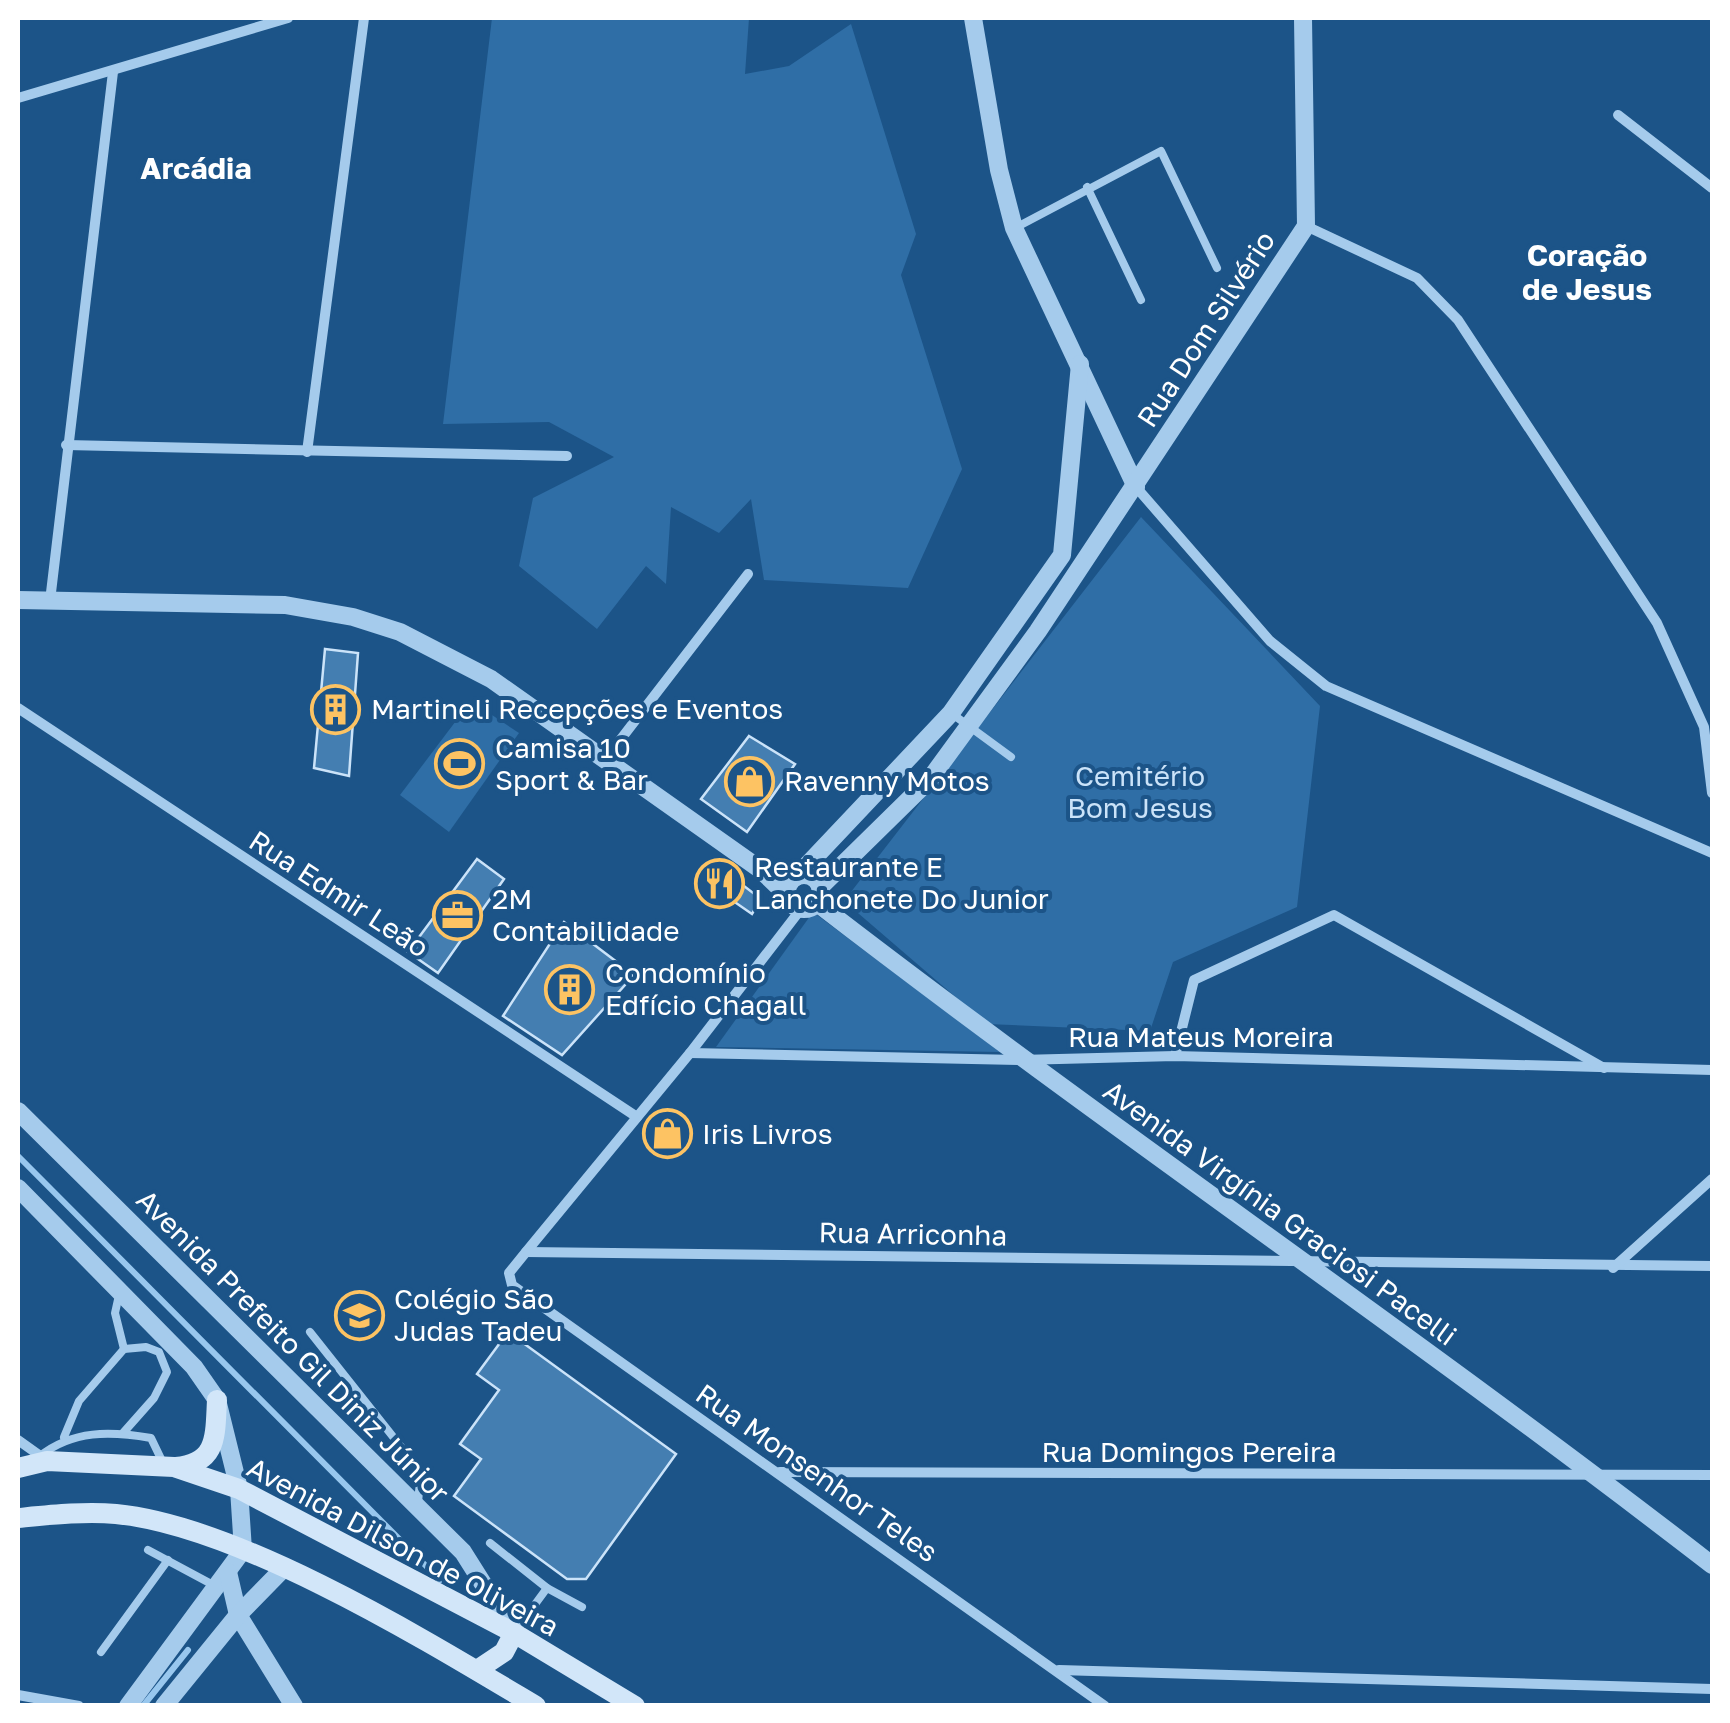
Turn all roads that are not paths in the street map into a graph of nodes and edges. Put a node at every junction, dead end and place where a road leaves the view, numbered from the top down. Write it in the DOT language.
graph roads {
  1 [pos="288,18"];
  2 [pos="364,18"];
  3 [pos="973,18"];
  4 [pos="1302,18"];
  5 [pos="113,72"];
  6 [pos="18,98"];
  7 [pos="1618,115"];
  8 [pos="1087,187"];
  9 [pos="1712,188"];
  10 [pos="1022,224"];
  11 [pos="1306,226"];
  12 [pos="1217,268"];
  13 [pos="1141,300"];
  14 [pos="1080,364"];
  15 [pos="66,445"];
  16 [pos="307,452"];
  17 [pos="567,456"];
  18 [pos="1136,487"];
  19 [pos="748,574"];
  20 [pos="18,600"];
  21 [pos="50,602"];
  22 [pos="18,708"];
  23 [pos="951,713"];
  24 [pos="968,728"];
  25 [pos="1011,756"];
  26 [pos="604,762"];
  27 [pos="1712,793"];
  28 [pos="1712,853"];
  29 [pos="792,883"];
  30 [pos="813,900"];
  31 [pos="690,1054"];
  32 [pos="1175,1056"];
  33 [pos="1020,1060"];
  34 [pos="1604,1069"];
  35 [pos="1712,1070"];
  36 [pos="18,1110"];
  37 [pos="636,1117"];
  38 [pos="1712,1179"];
  39 [pos="18,1188"];
  40 [pos="526,1252"];
  41 [pos="1301,1262"];
  42 [pos="1712,1266"];
  43 [pos="1613,1268"];
  44 [pos="120,1289"];
  45 [pos="310,1332"];
  46 [pos="124,1349"];
  47 [pos="217,1400"];
  48 [pos="123,1433"];
  49 [pos="64,1437"];
  50 [pos="18,1440"];
  51 [pos="44,1458"];
  52 [pos="170,1467"];
  53 [pos="18,1468"];
  54 [pos="779,1472"];
  55 [pos="1712,1475"];
  56 [pos="1599,1477"];
  57 [pos="239,1489"];
  58 [pos="416,1506"];
  59 [pos="18,1518"];
  60 [pos="490,1543"];
  61 [pos="148,1550"];
  62 [pos="242,1550"];
  63 [pos="168,1560"];
  64 [pos="1712,1564"];
  65 [pos="283,1569"];
  66 [pos="222,1580"];
  67 [pos="547,1588"];
  68 [pos="582,1607"];
  69 [pos="238,1615"];
  70 [pos="514,1633"];
  71 [pos="101,1652"];
  72 [pos="476,1670"];
  73 [pos="1058,1670"];
  74 [pos="1712,1688"];
  75 [pos="18,1695"];
  76 [pos="79,1706"];
  77 [pos="128,1706"];
  78 [pos="164,1706"];
  79 [pos="294,1706"];
  80 [pos="536,1706"];
  81 [pos="635,1706"];
  82 [pos="1105,1706"];
  1 -- 5 [label="street"];
  2 -- 16 [label="street"];
  3 -- 10 [label="street"];
  4 -- 11 [label="street, Rua Dom Silvério"];
  5 -- 6 [label="street"];
  5 -- 15 [label="street"];
  7 -- 9 [label="street"];
  8 -- 10 [label="lane"];
  8 -- 12 [label="lane"];
  8 -- 13 [label="lane"];
  10 -- 14 [label="street"];
  11 -- 18 [label="street, Rua Dom Silvério"];
  11 -- 27 [label="street"];
  14 -- 18 [label="street"];
  14 -- 23 [label="street"];
  15 -- 16 [label="street"];
  15 -- 21 [label="street"];
  16 -- 17 [label="street"];
  18 -- 24 [label="street, Rua Dom Silvério"];
  18 -- 28 [label="street"];
  19 -- 26 [label="street"];
  20 -- 21 [label="street"];
  21 -- 26 [label="street"];
  22 -- 37 [label="street, Rua Edmir Leão"];
  23 -- 24 [label="lane"];
  23 -- 29 [label="street"];
  24 -- 25 [label="lane"];
  24 -- 30 [label="street, Rua Dom Silvério"];
  26 -- 29 [label="street"];
  29 -- 30 [label="street"];
  29 -- 30 [label="street"];
  30 -- 31 [label="street"];
  30 -- 33 [label="street, Avenida Virgínia Graciosi Pacelli"];
  31 -- 33 [label="street, Rua Mateus Moreira"];
  31 -- 37 [label="street"];
  32 -- 33 [label="street, Rua Mateus Moreira"];
  32 -- 34 [label="street, Rua Mateus Moreira"];
  32 -- 34 [label="street"];
  33 -- 41 [label="street, Avenida Virgínia Graciosi Pacelli"];
  34 -- 35 [label="street, Rua Mateus Moreira"];
  36 -- 58 [label="street, Avenida Prefeito Gil Diniz Júnior"];
  37 -- 40 [label="street"];
  38 -- 43 [label="street"];
  39 -- 44 [label="street"];
  40 -- 41 [label="street, Rua Arriconha"];
  40 -- 54 [label="street, Rua Monsenhor Teles"];
  41 -- 43 [label="street, Rua Arriconha"];
  41 -- 56 [label="street, Avenida Virgínia Graciosi Pacelli"];
  42 -- 43 [label="street, Rua Arriconha"];
  44 -- 46 [label="lane"];
  44 -- 47 [label="street"];
  45 -- 58 [label="lane"];
  46 -- 48 [label="lane"];
  46 -- 49 [label="lane"];
  47 -- 52 [label="main road"];
  47 -- 57 [label="street"];
  48 -- 49 [label="lane"];
  48 -- 52 [label="lane"];
  49 -- 51 [label="lane"];
  50 -- 51 [label="street"];
  51 -- 52 [label="main road, Avenida Dilson de Oliveira"];
  51 -- 53 [label="main road, Avenida Dilson de Oliveira"];
  52 -- 57 [label="main road, Avenida Dilson de Oliveira"];
  54 -- 56 [label="street, Rua Domingos Pereira"];
  54 -- 73 [label="street, Rua Monsenhor Teles"];
  55 -- 56 [label="street, Rua Domingos Pereira"];
  56 -- 64 [label="street, Avenida Virgínia Graciosi Pacelli"];
  57 -- 62 [label="street"];
  57 -- 70 [label="main road, Avenida Dilson de Oliveira"];
  58 -- 70 [label="street, Avenida Prefeito Gil Diniz Júnior"];
  59 -- 62 [label="main road"];
  60 -- 67 [label="lane"];
  61 -- 63 [label="lane"];
  62 -- 65 [label="main road"];
  62 -- 66 [label="street"];
  63 -- 66 [label="lane"];
  63 -- 71 [label="lane"];
  65 -- 69 [label="street"];
  65 -- 72 [label="main road"];
  66 -- 69 [label="street"];
  66 -- 77 [label="street"];
  67 -- 68 [label="lane"];
  67 -- 70 [label="lane"];
  69 -- 78 [label="street"];
  69 -- 79 [label="street"];
  70 -- 72 [label="main road"];
  70 -- 81 [label="main road, Avenida Dilson de Oliveira"];
  72 -- 80 [label="main road"];
  73 -- 74 [label="street"];
  73 -- 82 [label="street, Rua Monsenhor Teles"];
  75 -- 76 [label="street"];
}
